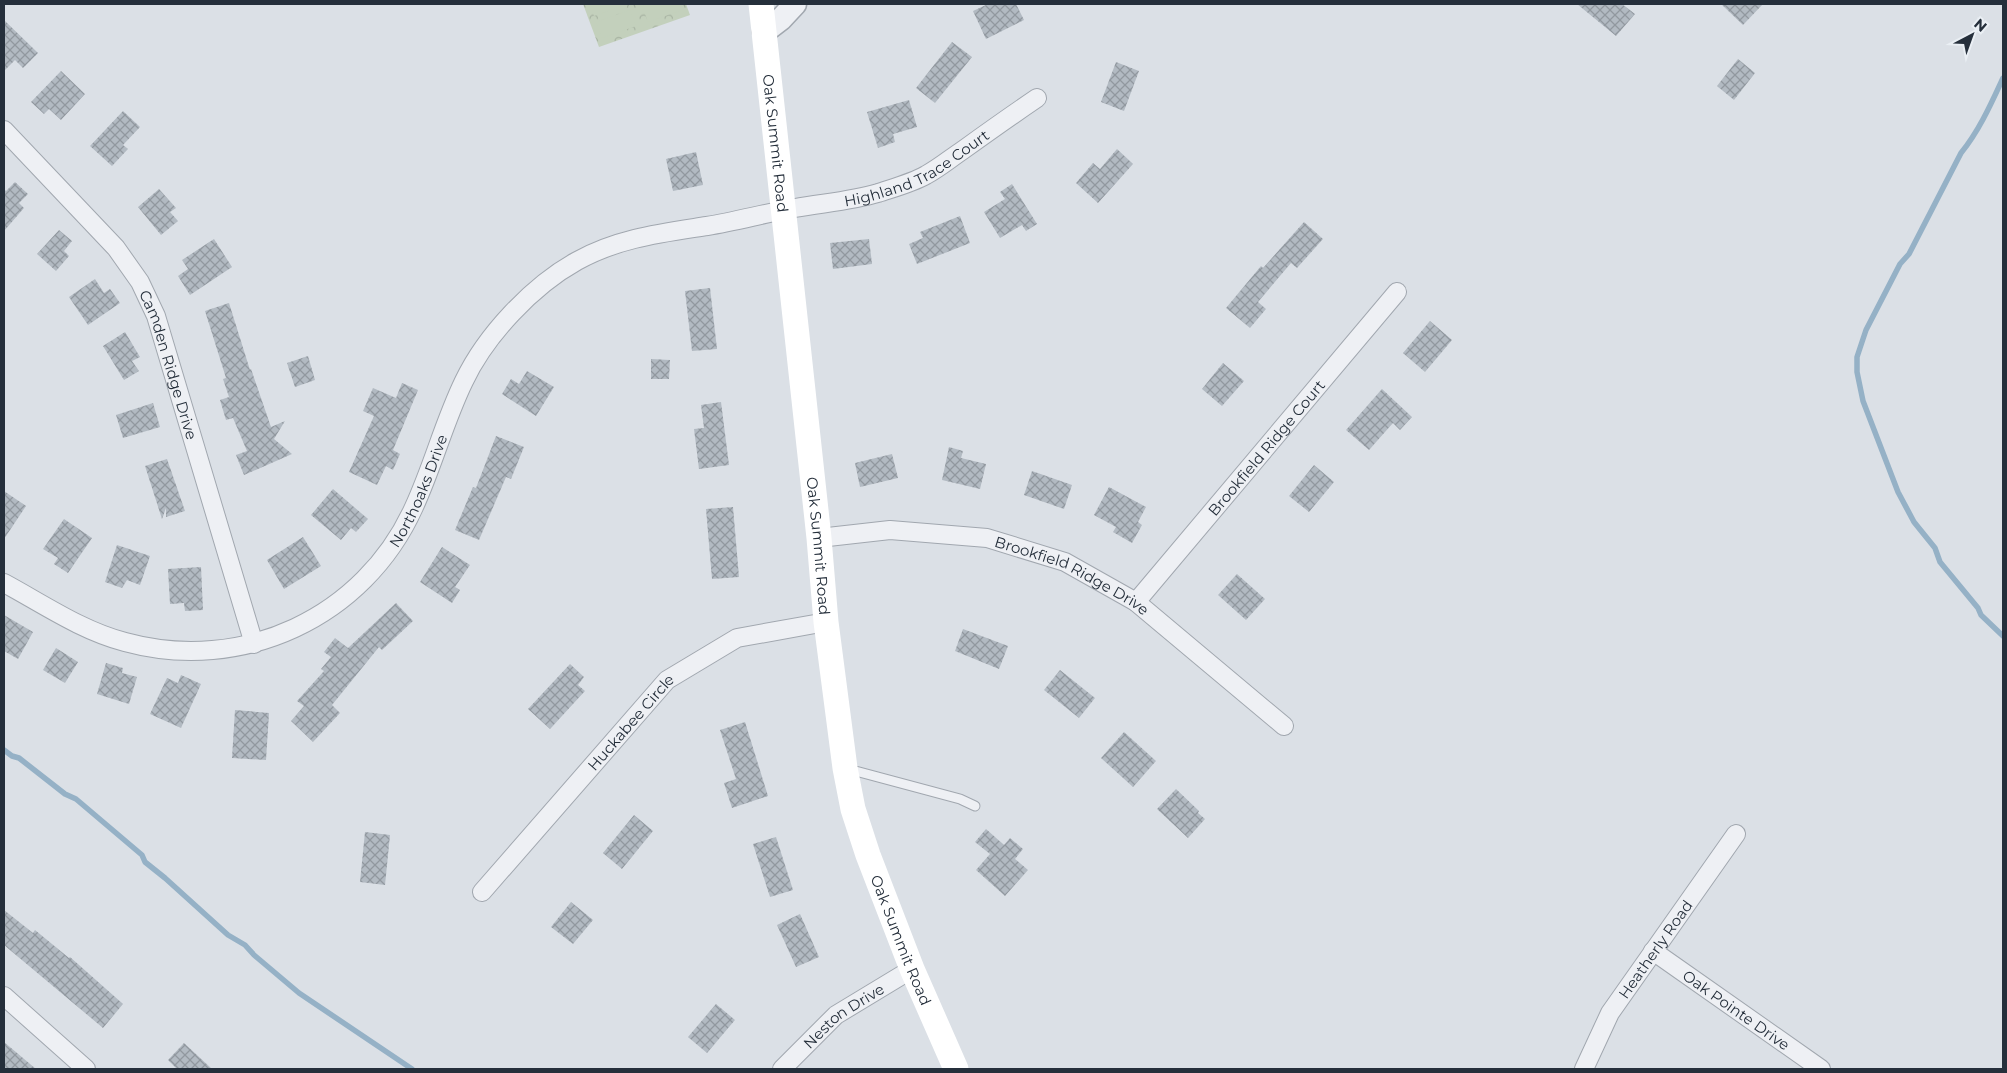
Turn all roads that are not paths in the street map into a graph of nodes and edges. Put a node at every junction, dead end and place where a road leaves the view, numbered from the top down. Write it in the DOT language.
graph roads {
  1 [pos="761,4"];
  2 [pos="795,4"];
  3 [pos="764,32"];
  4 [pos="1037,98"];
  5 [pos="4,130"];
  6 [pos="783,210"];
  7 [pos="1397,292"];
  8 [pos="819,538"];
  9 [pos="4,583"];
  10 [pos="1136,602"];
  11 [pos="826,622"];
  12 [pos="254,644"];
  13 [pos="1284,726"];
  14 [pos="845,768"];
  15 [pos="974,806"];
  16 [pos="1736,834"];
  17 [pos="482,892"];
  18 [pos="1653,951"];
  19 [pos="912,969"];
  20 [pos="4,996"];
  21 [pos="86,1069"];
  22 [pos="782,1069"];
  23 [pos="956,1069"];
  24 [pos="1584,1069"];
  25 [pos="1821,1069"];
  1 -- 3 [label="main road, Oak Summit Road"];
  2 -- 3 [label="street"];
  3 -- 6 [label="main road, Oak Summit Road"];
  4 -- 6 [label="street, Highland Trace Court"];
  5 -- 12 [label="street, Camden Ridge Drive"];
  6 -- 8 [label="main road, Oak Summit Road"];
  6 -- 12 [label="street, Northoaks Drive"];
  7 -- 10 [label="street, Brookfield Ridge Court"];
  8 -- 10 [label="street, Brookfield Ridge Drive"];
  8 -- 11 [label="main road, Oak Summit Road"];
  9 -- 12 [label="street, Northoaks Drive"];
  10 -- 13 [label="street, Brookfield Ridge Drive"];
  11 -- 14 [label="main road, Oak Summit Road"];
  11 -- 17 [label="street, Huckabee Circle"];
  14 -- 15 [label="lane"];
  14 -- 19 [label="main road, Oak Summit Road"];
  16 -- 18 [label="street, Heatherly Road"];
  18 -- 24 [label="street, Heatherly Road"];
  18 -- 25 [label="street, Oak Pointe Drive"];
  19 -- 22 [label="street, Neston Drive"];
  19 -- 23 [label="main road, Oak Summit Road"];
  20 -- 21 [label="street"];
}
